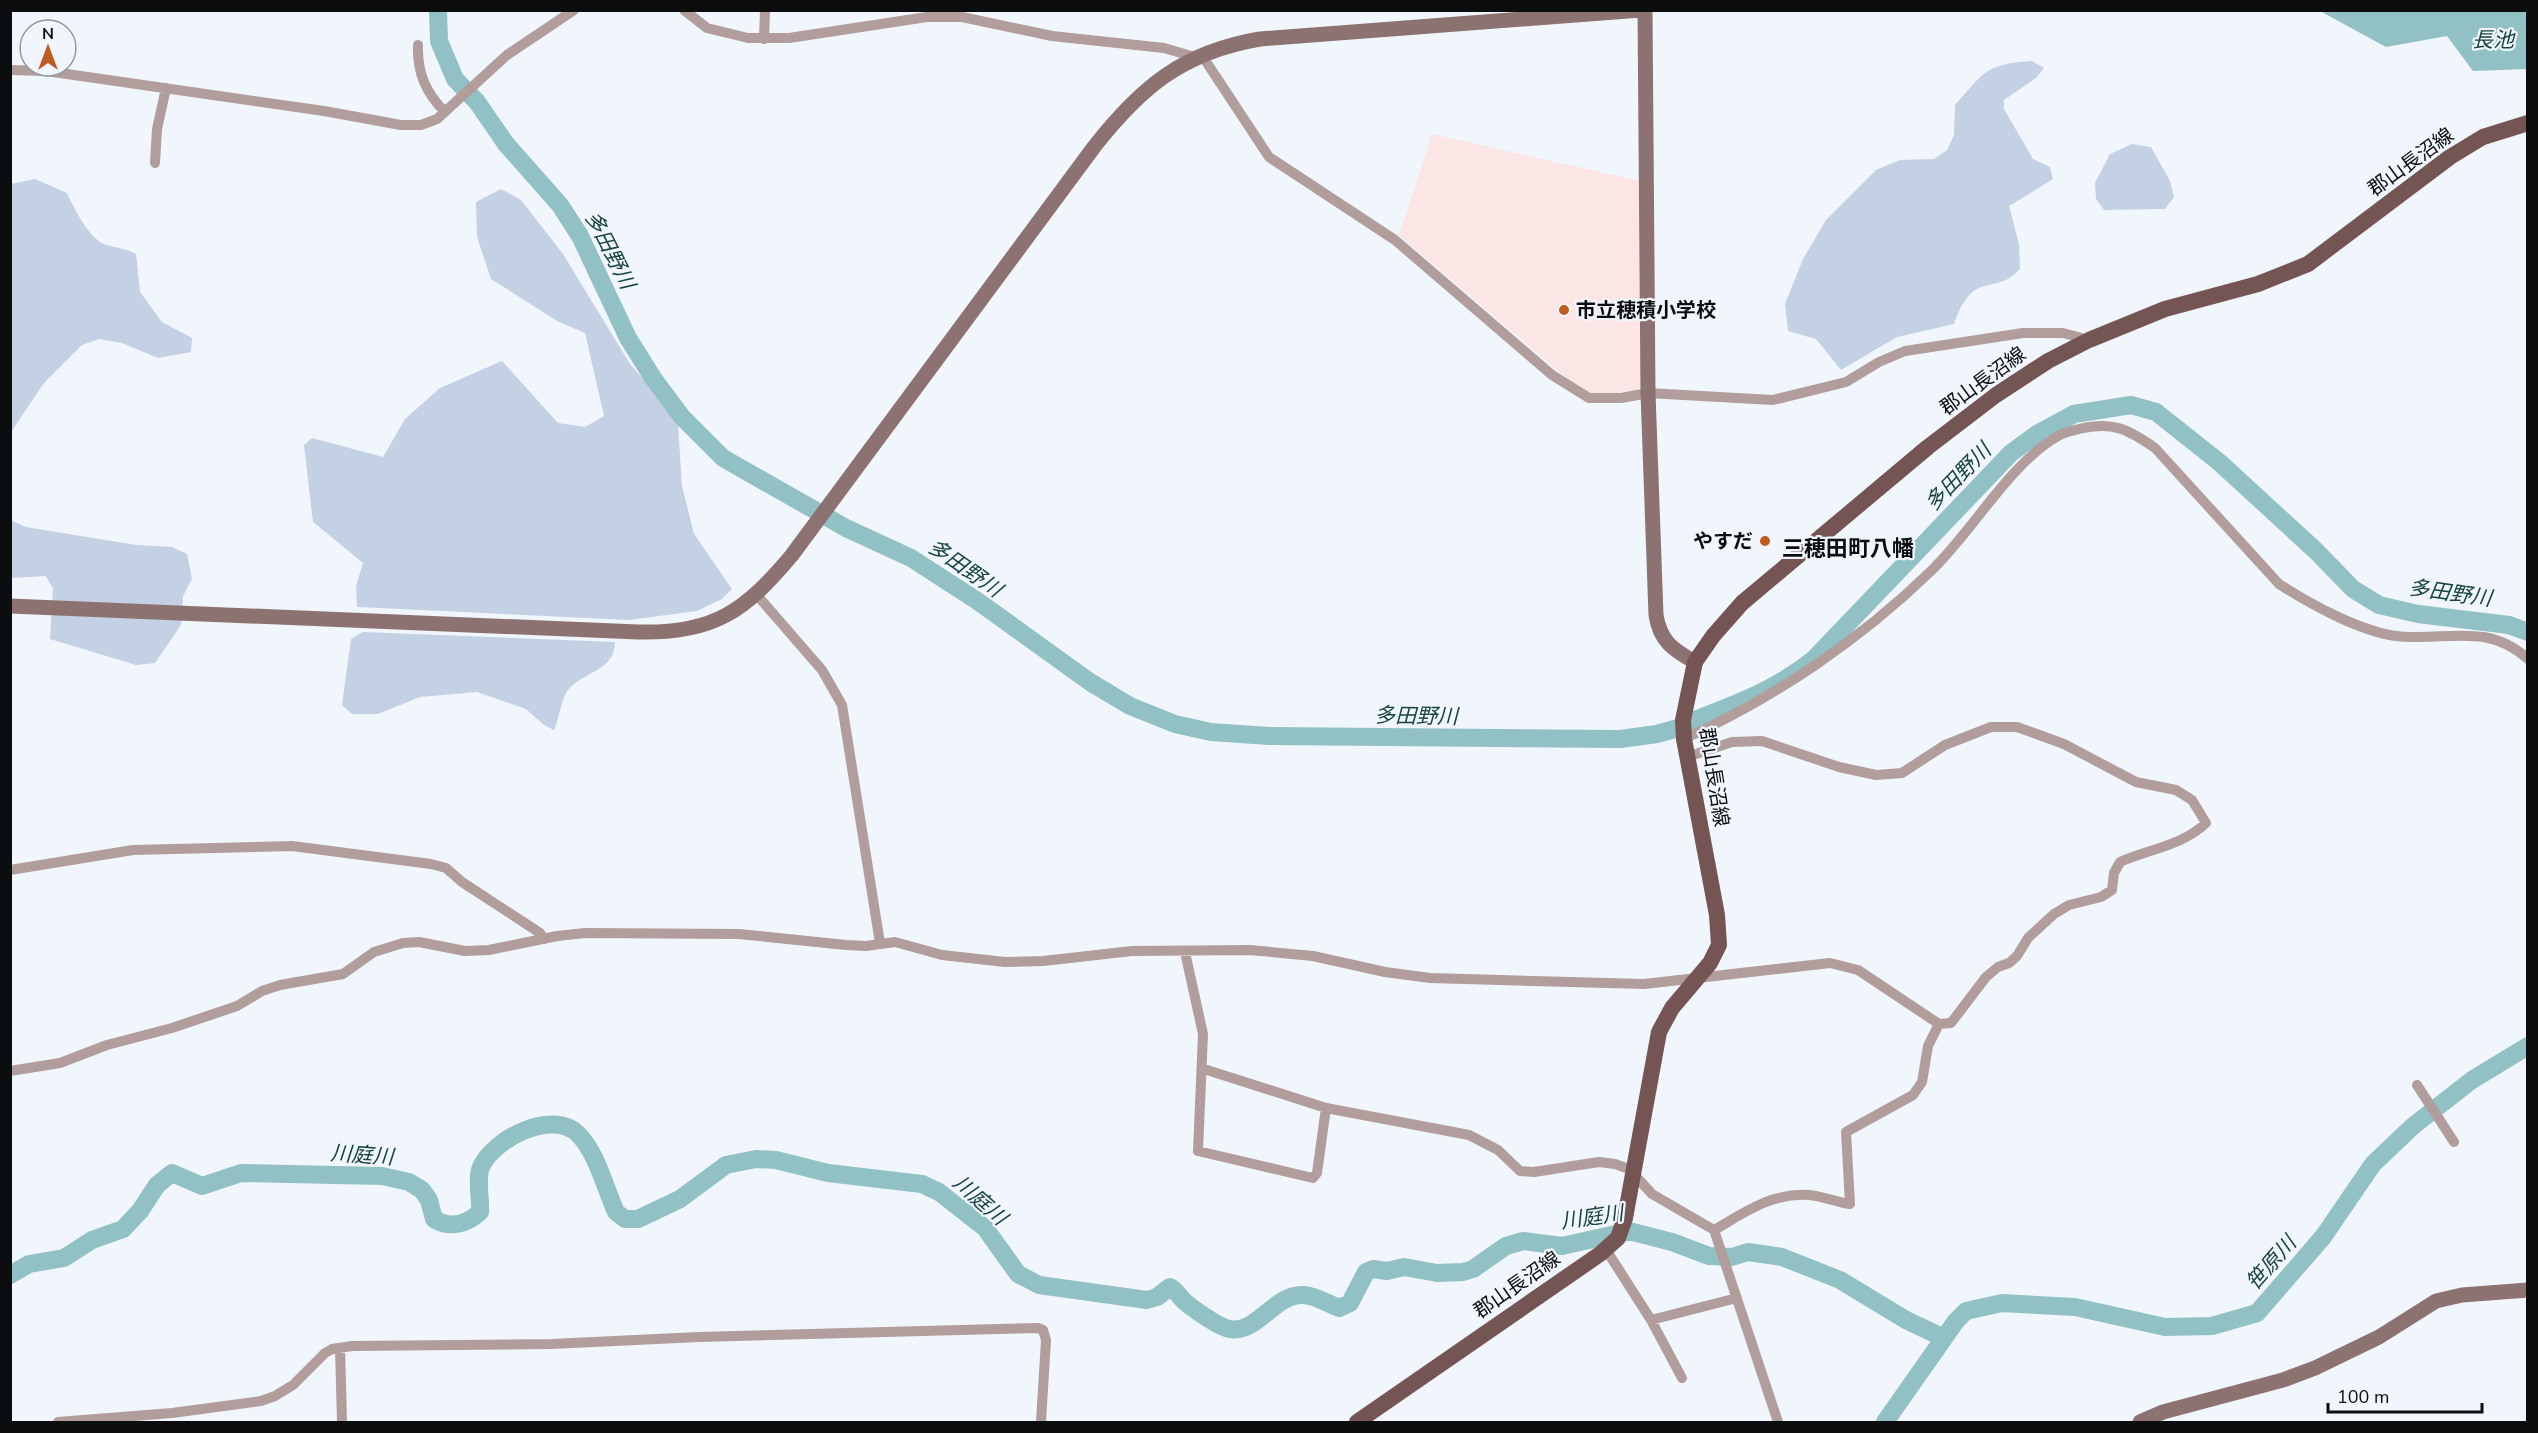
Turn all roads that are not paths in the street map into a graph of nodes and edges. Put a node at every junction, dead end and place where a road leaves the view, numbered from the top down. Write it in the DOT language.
graph roads {
  1 [pos="574,10"];
  2 [pos="684,10"];
  3 [pos="765,10"];
  4 [pos="1643,10"];
  5 [pos="959,14"];
  6 [pos="764,39"];
  7 [pos="418,45"];
  8 [pos="1198,58"];
  9 [pos="10,70"];
  10 [pos="166,87"];
  11 [pos="447,110"];
  12 [pos="2528,123"];
  13 [pos="155,163"];
  14 [pos="2090,340"];
  15 [pos="1648,393"];
  16 [pos="756,594"];
  17 [pos="10,606"];
  18 [pos="2528,659"];
  19 [pos="1695,662"];
  20 [pos="1684,739"];
  21 [pos="1688,757"];
  22 [pos="10,870"];
  23 [pos="544,939"];
  24 [pos="880,943"];
  25 [pos="1185,952"];
  26 [pos="1699,979"];
  27 [pos="1939,1024"];
  28 [pos="1204,1069"];
  29 [pos="10,1071"];
  30 [pos="2417,1085"];
  31 [pos="1326,1108"];
  32 [pos="2454,1142"];
  33 [pos="1634,1175"];
  34 [pos="1716,1235"];
  35 [pos="1606,1246"];
  36 [pos="2528,1290"];
  37 [pos="1737,1298"];
  38 [pos="1651,1320"];
  39 [pos="340,1348"];
  40 [pos="1682,1378"];
  41 [pos="58,1422"];
  42 [pos="342,1422"];
  43 [pos="1041,1422"];
  44 [pos="1357,1422"];
  45 [pos="1779,1422"];
  46 [pos="2140,1422"];
  1 -- 11 [label="street"];
  2 -- 6 [label="street"];
  3 -- 6 [label="street"];
  4 -- 8 [label="street"];
  4 -- 15 [label="street"];
  5 -- 6 [label="street"];
  5 -- 8 [label="street"];
  7 -- 11 [label="street"];
  8 -- 15 [label="street"];
  8 -- 16 [label="street"];
  9 -- 10 [label="street"];
  10 -- 11 [label="street"];
  10 -- 13 [label="street"];
  12 -- 14 [label="main road, 郡山長沼線"];
  14 -- 15 [label="street"];
  14 -- 19 [label="main road, 郡山長沼線"];
  15 -- 19 [label="street"];
  16 -- 17 [label="street"];
  16 -- 24 [label="street"];
  18 -- 20 [label="street"];
  19 -- 20 [label="main road, 郡山長沼線"];
  20 -- 21 [label="main road, 郡山長沼線"];
  21 -- 26 [label="main road, 郡山長沼線"];
  21 -- 27 [label="street"];
  22 -- 23 [label="street"];
  23 -- 24 [label="street"];
  23 -- 29 [label="street"];
  24 -- 25 [label="street"];
  25 -- 26 [label="street"];
  25 -- 28 [label="street"];
  26 -- 27 [label="street"];
  26 -- 33 [label="main road, 郡山長沼線"];
  27 -- 34 [label="street"];
  28 -- 31 [label="street"];
  28 -- 31 [label="street"];
  30 -- 32 [label="street"];
  31 -- 33 [label="street"];
  33 -- 34 [label="street"];
  33 -- 35 [label="main road, 郡山長沼線"];
  34 -- 37 [label="street"];
  35 -- 38 [label="street"];
  35 -- 44 [label="main road, 郡山長沼線"];
  36 -- 46 [label="street"];
  37 -- 38 [label="street"];
  37 -- 45 [label="street"];
  38 -- 40 [label="street"];
  39 -- 41 [label="street"];
  39 -- 42 [label="street"];
  39 -- 43 [label="street"];
}
